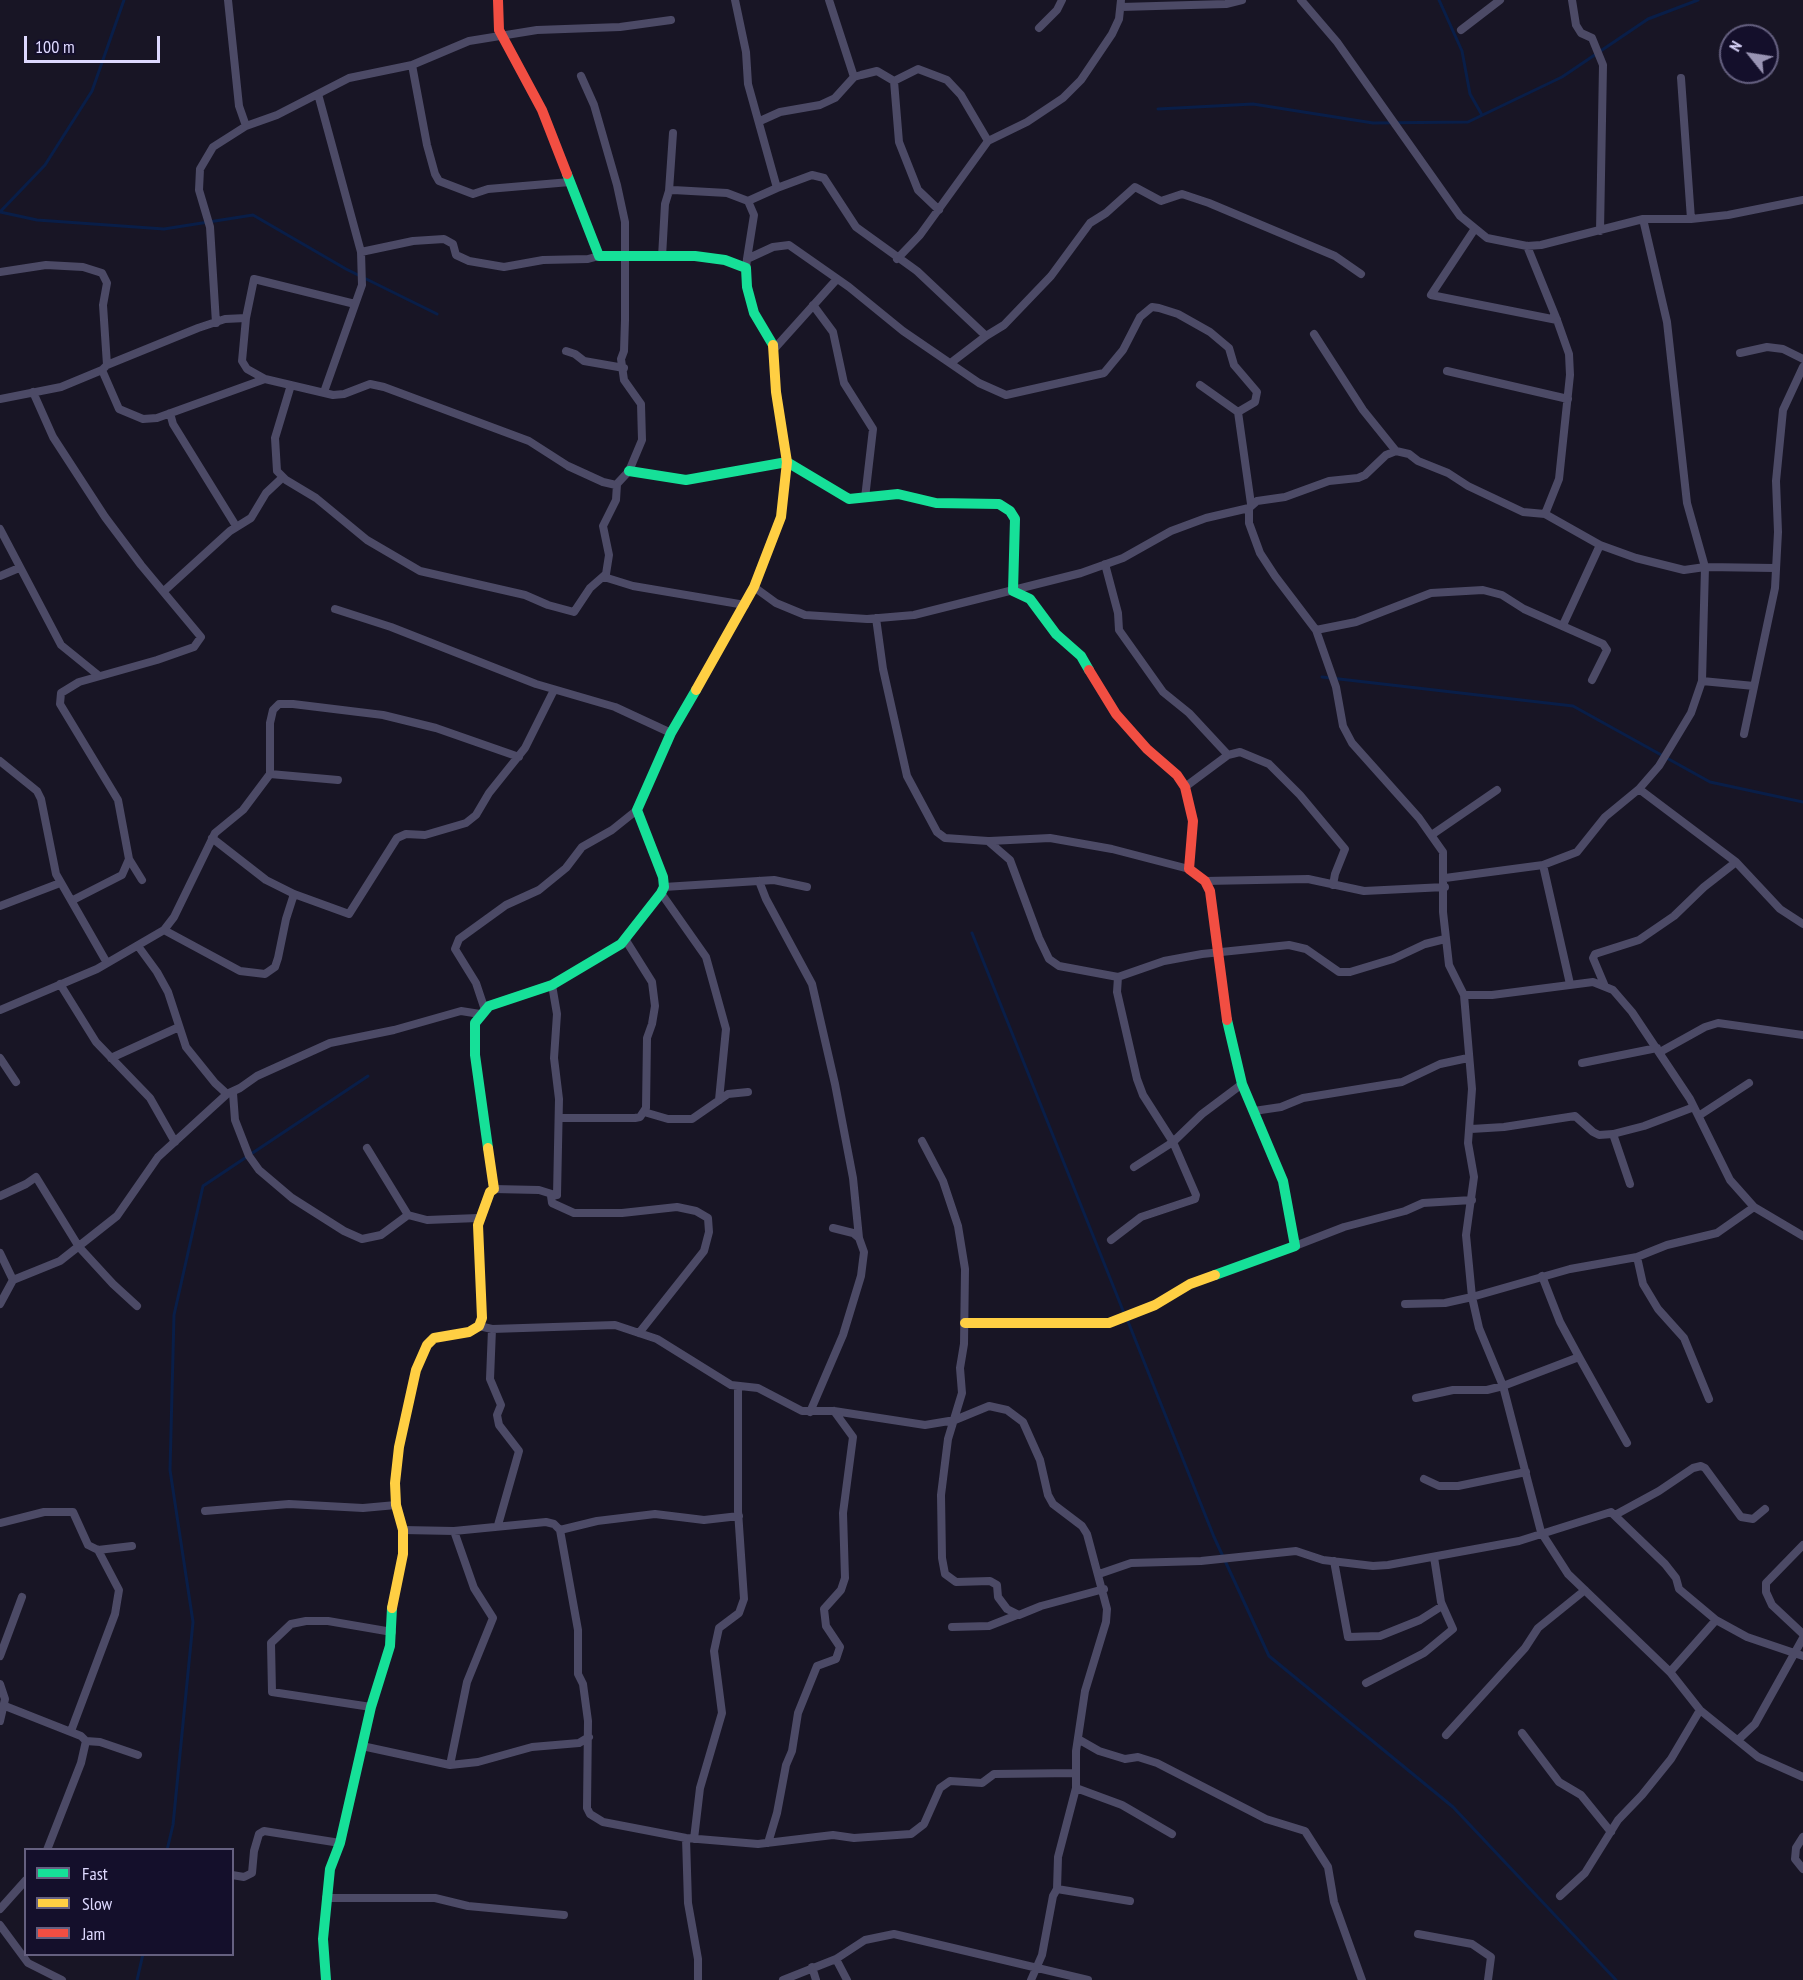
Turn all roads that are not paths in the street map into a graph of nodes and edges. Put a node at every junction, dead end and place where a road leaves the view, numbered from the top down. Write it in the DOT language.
graph roads {
  1 [pos="228,0"];
  2 [pos="498,0"];
  3 [pos="735,0"];
  4 [pos="829,0"];
  5 [pos="1062,0"];
  6 [pos="1242,0"];
  7 [pos="1301,0"];
  8 [pos="1500,0"];
  9 [pos="1572,0"];
  10 [pos="1121,3"];
  11 [pos="671,20"];
  12 [pos="1038,28"];
  13 [pos="1461,30"];
  14 [pos="503,37"];
  15 [pos="412,65"];
  16 [pos="581,76"];
  17 [pos="854,77"];
  18 [pos="1681,78"];
  19 [pos="894,81"];
  20 [pos="318,94"];
  21 [pos="760,121"];
  22 [pos="246,126"];
  23 [pos="674,133"];
  24 [pos="988,141"];
  25 [pos="570,182"];
  26 [pos="777,188"];
  27 [pos="669,191"];
  28 [pos="1803,200"];
  29 [pos="748,201"];
  30 [pos="939,210"];
  31 [pos="1643,219"];
  32 [pos="1691,219"];
  33 [pos="1474,230"];
  34 [pos="1600,231"];
  35 [pos="1527,246"];
  36 [pos="361,252"];
  37 [pos="599,256"];
  38 [pos="625,256"];
  39 [pos="662,258"];
  40 [pos="897,259"];
  41 [pos="747,264"];
  42 [pos="0,272"];
  43 [pos="1361,274"];
  44 [pos="837,279"];
  45 [pos="355,304"];
  46 [pos="813,304"];
  47 [pos="246,318"];
  48 [pos="1557,320"];
  49 [pos="216,323"];
  50 [pos="1314,334"];
  51 [pos="986,336"];
  52 [pos="775,348"];
  53 [pos="566,351"];
  54 [pos="1740,353"];
  55 [pos="1803,359"];
  56 [pos="952,362"];
  57 [pos="105,367"];
  58 [pos="1803,367"];
  59 [pos="624,368"];
  60 [pos="1447,371"];
  61 [pos="265,379"];
  62 [pos="291,384"];
  63 [pos="1200,385"];
  64 [pos="33,392"];
  65 [pos="324,392"];
  66 [pos="0,399"];
  67 [pos="1568,399"];
  68 [pos="1238,412"];
  69 [pos="170,413"];
  70 [pos="1396,451"];
  71 [pos="787,462"];
  72 [pos="629,471"];
  73 [pos="282,478"];
  74 [pos="617,484"];
  75 [pos="865,498"];
  76 [pos="1250,506"];
  77 [pos="1545,514"];
  78 [pos="236,526"];
  79 [pos="0,529"];
  80 [pos="1600,545"];
  81 [pos="1105,564"];
  82 [pos="1705,567"];
  83 [pos="19,568"];
  84 [pos="1774,568"];
  85 [pos="0,576"];
  86 [pos="604,577"];
  87 [pos="754,587"];
  88 [pos="164,591"];
  89 [pos="1014,591"];
  90 [pos="745,605"];
  91 [pos="335,609"];
  92 [pos="876,618"];
  93 [pos="1563,625"];
  94 [pos="1316,630"];
  95 [pos="99,675"];
  96 [pos="1592,680"];
  97 [pos="1702,681"];
  98 [pos="1754,686"];
  99 [pos="554,690"];
  100 [pos="671,733"];
  101 [pos="1744,734"];
  102 [pos="1228,755"];
  103 [pos="519,757"];
  104 [pos="0,761"];
  105 [pos="270,774"];
  106 [pos="338,780"];
  107 [pos="1185,787"];
  108 [pos="1639,789"];
  109 [pos="1497,790"];
  110 [pos="637,810"];
  111 [pos="1433,834"];
  112 [pos="212,838"];
  113 [pos="988,841"];
  114 [pos="129,860"];
  115 [pos="1736,862"];
  116 [pos="1543,865"];
  117 [pos="1189,869"];
  118 [pos="142,880"];
  119 [pos="1205,880"];
  120 [pos="759,881"];
  121 [pos="60,883"];
  122 [pos="1445,883"];
  123 [pos="1333,885"];
  124 [pos="807,887"];
  125 [pos="662,890"];
  126 [pos="294,894"];
  127 [pos="73,900"];
  128 [pos="0,906"];
  129 [pos="1803,924"];
  130 [pos="164,930"];
  131 [pos="625,939"];
  132 [pos="1445,939"];
  133 [pos="138,946"];
  134 [pos="1218,953"];
  135 [pos="106,963"];
  136 [pos="1118,977"];
  137 [pos="60,984"];
  138 [pos="1570,984"];
  139 [pos="1604,984"];
  140 [pos="552,985"];
  141 [pos="1464,995"];
  142 [pos="0,1010"];
  143 [pos="483,1012"];
  144 [pos="179,1027"];
  145 [pos="1803,1035"];
  146 [pos="1659,1050"];
  147 [pos="0,1058"];
  148 [pos="111,1058"];
  149 [pos="1468,1058"];
  150 [pos="1582,1063"];
  151 [pos="16,1082"];
  152 [pos="1749,1083"];
  153 [pos="1242,1084"];
  154 [pos="748,1092"];
  155 [pos="230,1093"];
  156 [pos="719,1100"];
  157 [pos="1694,1107"];
  158 [pos="1254,1111"];
  159 [pos="644,1112"];
  160 [pos="1700,1115"];
  161 [pos="559,1118"];
  162 [pos="1471,1129"];
  163 [pos="1614,1134"];
  164 [pos="175,1142"];
  165 [pos="922,1142"];
  166 [pos="1173,1142"];
  167 [pos="367,1148"];
  168 [pos="1134,1167"];
  169 [pos="1630,1184"];
  170 [pos="494,1189"];
  171 [pos="557,1195"];
  172 [pos="0,1196"];
  173 [pos="1472,1200"];
  174 [pos="1754,1207"];
  175 [pos="408,1215"];
  176 [pos="478,1218"];
  177 [pos="833,1228"];
  178 [pos="1803,1236"];
  179 [pos="860,1238"];
  180 [pos="1111,1240"];
  181 [pos="1295,1246"];
  182 [pos="79,1247"];
  183 [pos="0,1253"];
  184 [pos="1637,1257"];
  185 [pos="1542,1276"];
  186 [pos="13,1280"];
  187 [pos="1472,1297"];
  188 [pos="0,1304"];
  189 [pos="137,1305"];
  190 [pos="1405,1305"];
  191 [pos="965,1323"];
  192 [pos="479,1326"];
  193 [pos="492,1329"];
  194 [pos="639,1333"];
  195 [pos="1579,1357"];
  196 [pos="738,1386"];
  197 [pos="1503,1386"];
  198 [pos="1416,1398"];
  199 [pos="1709,1399"];
  200 [pos="834,1411"];
  201 [pos="810,1412"];
  202 [pos="955,1420"];
  203 [pos="1627,1443"];
  204 [pos="1526,1472"];
  205 [pos="1424,1479"];
  206 [pos="396,1505"];
  207 [pos="1765,1509"];
  208 [pos="205,1511"];
  209 [pos="1615,1515"];
  210 [pos="738,1516"];
  211 [pos="0,1523"];
  212 [pos="498,1525"];
  213 [pos="403,1530"];
  214 [pos="560,1530"];
  215 [pos="454,1531"];
  216 [pos="1541,1532"];
  217 [pos="1803,1545"];
  218 [pos="132,1546"];
  219 [pos="98,1550"];
  220 [pos="1434,1557"];
  221 [pos="1334,1561"];
  222 [pos="1100,1574"];
  223 [pos="1104,1589"];
  224 [pos="1585,1590"];
  225 [pos="22,1597"];
  226 [pos="1442,1606"];
  227 [pos="1019,1615"];
  228 [pos="1716,1620"];
  229 [pos="952,1627"];
  230 [pos="392,1632"];
  231 [pos="1803,1636"];
  232 [pos="1799,1655"];
  233 [pos="0,1656"];
  234 [pos="1670,1672"];
  235 [pos="1366,1683"];
  236 [pos="0,1684"];
  237 [pos="5,1706"];
  238 [pos="371,1707"];
  239 [pos="1700,1710"];
  240 [pos="0,1721"];
  241 [pos="71,1731"];
  242 [pos="1522,1733"];
  243 [pos="1446,1735"];
  244 [pos="588,1737"];
  245 [pos="1078,1738"];
  246 [pos="1739,1739"];
  247 [pos="86,1741"];
  248 [pos="362,1746"];
  249 [pos="138,1755"];
  250 [pos="450,1765"];
  251 [pos="1075,1773"];
  252 [pos="1803,1777"];
  253 [pos="1076,1788"];
  254 [pos="1611,1832"];
  255 [pos="1172,1834"];
  256 [pos="1803,1836"];
  257 [pos="690,1839"];
  258 [pos="340,1843"];
  259 [pos="768,1843"];
  260 [pos="48,1848"];
  261 [pos="1803,1869"];
  262 [pos="234,1875"];
  263 [pos="24,1882"];
  264 [pos="1057,1889"];
  265 [pos="1560,1896"];
  266 [pos="326,1898"];
  267 [pos="1130,1901"];
  268 [pos="0,1908"];
  269 [pos="564,1914"];
  270 [pos="0,1925"];
  271 [pos="1418,1934"];
  272 [pos="836,1959"];
  273 [pos="812,1967"];
  274 [pos="1036,1968"];
  275 [pos="62,1980"];
  276 [pos="326,1980"];
  277 [pos="698,1980"];
  278 [pos="783,1980"];
  279 [pos="816,1980"];
  280 [pos="847,1980"];
  281 [pos="1031,1980"];
  282 [pos="1088,1980"];
  283 [pos="1362,1980"];
  284 [pos="1488,1980"];
  1 -- 22 [label="street"];
  2 -- 14 [label="street"];
  3 -- 21 [label="street"];
  4 -- 17 [label="street"];
  5 -- 12 [label="street"];
  6 -- 10 [label="street"];
  7 -- 33 [label="street"];
  8 -- 13 [label="street"];
  9 -- 34 [label="street"];
  10 -- 24 [label="street"];
  11 -- 14 [label="street"];
  14 -- 15 [label="street"];
  14 -- 25 [label="street"];
  15 -- 20 [label="street"];
  15 -- 25 [label="street"];
  16 -- 38 [label="street"];
  17 -- 19 [label="street"];
  17 -- 21 [label="street"];
  18 -- 32 [label="street"];
  19 -- 24 [label="street"];
  19 -- 30 [label="street"];
  20 -- 22 [label="street"];
  20 -- 36 [label="street"];
  21 -- 26 [label="street"];
  22 -- 49 [label="street"];
  23 -- 27 [label="street"];
  24 -- 30 [label="street"];
  25 -- 37 [label="street"];
  26 -- 29 [label="street"];
  26 -- 40 [label="street"];
  27 -- 29 [label="street"];
  27 -- 39 [label="street"];
  28 -- 32 [label="street"];
  29 -- 41 [label="street"];
  30 -- 40 [label="street"];
  31 -- 32 [label="street"];
  31 -- 34 [label="street"];
  31 -- 82 [label="street"];
  33 -- 35 [label="street"];
  33 -- 48 [label="street"];
  34 -- 35 [label="street"];
  35 -- 48 [label="street"];
  36 -- 37 [label="street"];
  36 -- 45 [label="street"];
  37 -- 38 [label="street"];
  38 -- 39 [label="street"];
  38 -- 59 [label="street"];
  39 -- 41 [label="street"];
  40 -- 51 [label="street"];
  41 -- 44 [label="street"];
  41 -- 52 [label="street"];
  42 -- 57 [label="street"];
  43 -- 51 [label="street"];
  44 -- 46 [label="street"];
  44 -- 56 [label="street"];
  45 -- 47 [label="street"];
  45 -- 65 [label="street"];
  46 -- 52 [label="street"];
  46 -- 75 [label="street"];
  47 -- 49 [label="street"];
  47 -- 61 [label="street"];
  48 -- 67 [label="street"];
  49 -- 57 [label="street"];
  50 -- 70 [label="street"];
  51 -- 56 [label="street"];
  52 -- 71 [label="street"];
  53 -- 59 [label="street"];
  54 -- 55 [label="street"];
  56 -- 68 [label="street"];
  57 -- 64 [label="street"];
  57 -- 69 [label="street"];
  58 -- 84 [label="street"];
  59 -- 72 [label="street"];
  60 -- 67 [label="street"];
  61 -- 62 [label="street"];
  61 -- 69 [label="street"];
  62 -- 65 [label="street"];
  62 -- 73 [label="street"];
  63 -- 68 [label="street"];
  64 -- 66 [label="street"];
  64 -- 88 [label="street"];
  65 -- 74 [label="street"];
  67 -- 77 [label="street"];
  68 -- 76 [label="street"];
  69 -- 78 [label="street"];
  70 -- 76 [label="street"];
  70 -- 77 [label="street"];
  71 -- 72 [label="street"];
  71 -- 75 [label="street"];
  71 -- 87 [label="street"];
  72 -- 74 [label="street"];
  73 -- 78 [label="street"];
  73 -- 86 [label="street"];
  74 -- 86 [label="street"];
  75 -- 89 [label="street"];
  76 -- 81 [label="street"];
  76 -- 94 [label="street"];
  77 -- 80 [label="street"];
  78 -- 88 [label="street"];
  79 -- 83 [label="street"];
  80 -- 82 [label="street"];
  80 -- 93 [label="street"];
  81 -- 89 [label="street"];
  81 -- 102 [label="street"];
  82 -- 84 [label="street"];
  82 -- 97 [label="street"];
  83 -- 85 [label="street"];
  83 -- 95 [label="street"];
  84 -- 98 [label="street"];
  86 -- 90 [label="street"];
  87 -- 90 [label="street"];
  87 -- 92 [label="street"];
  88 -- 95 [label="street"];
  89 -- 92 [label="street"];
  89 -- 107 [label="street"];
  90 -- 100 [label="street"];
  91 -- 99 [label="street"];
  92 -- 113 [label="street"];
  93 -- 94 [label="street"];
  93 -- 96 [label="street"];
  94 -- 111 [label="street"];
  95 -- 114 [label="street"];
  97 -- 98 [label="street"];
  97 -- 108 [label="street"];
  98 -- 101 [label="street"];
  99 -- 100 [label="street"];
  99 -- 103 [label="street"];
  100 -- 110 [label="street"];
  102 -- 107 [label="street"];
  102 -- 123 [label="street"];
  103 -- 105 [label="street"];
  103 -- 126 [label="street"];
  104 -- 121 [label="street"];
  105 -- 106 [label="street"];
  105 -- 112 [label="street"];
  107 -- 117 [label="street"];
  108 -- 115 [label="street"];
  108 -- 116 [label="street"];
  109 -- 111 [label="street"];
  110 -- 125 [label="street"];
  110 -- 143 [label="street"];
  111 -- 122 [label="street"];
  112 -- 126 [label="street"];
  112 -- 130 [label="street"];
  113 -- 117 [label="street"];
  113 -- 136 [label="street"];
  114 -- 118 [label="street"];
  114 -- 127 [label="street"];
  115 -- 129 [label="street"];
  115 -- 139 [label="street"];
  116 -- 122 [label="street"];
  116 -- 138 [label="street"];
  117 -- 119 [label="street"];
  119 -- 123 [label="street"];
  119 -- 134 [label="street"];
  120 -- 124 [label="street"];
  120 -- 125 [label="street"];
  120 -- 179 [label="street"];
  121 -- 127 [label="street"];
  121 -- 128 [label="street"];
  122 -- 123 [label="street"];
  122 -- 132 [label="street"];
  125 -- 131 [label="street"];
  125 -- 156 [label="street"];
  126 -- 130 [label="street"];
  127 -- 135 [label="street"];
  130 -- 133 [label="street"];
  131 -- 140 [label="street"];
  131 -- 159 [label="street"];
  132 -- 134 [label="street"];
  132 -- 141 [label="street"];
  133 -- 135 [label="street"];
  133 -- 144 [label="street"];
  134 -- 136 [label="street"];
  134 -- 153 [label="street"];
  135 -- 137 [label="street"];
  136 -- 166 [label="street"];
  137 -- 142 [label="street"];
  137 -- 148 [label="street"];
  138 -- 139 [label="street"];
  138 -- 141 [label="street"];
  139 -- 146 [label="street"];
  140 -- 143 [label="street"];
  140 -- 161 [label="street"];
  141 -- 149 [label="street"];
  143 -- 155 [label="street"];
  143 -- 170 [label="street"];
  144 -- 148 [label="street"];
  144 -- 155 [label="street"];
  145 -- 146 [label="street"];
  146 -- 150 [label="street"];
  146 -- 157 [label="street"];
  147 -- 151 [label="street"];
  148 -- 164 [label="street"];
  149 -- 158 [label="street"];
  149 -- 162 [label="street"];
  152 -- 160 [label="street"];
  153 -- 158 [label="street"];
  153 -- 166 [label="street"];
  154 -- 156 [label="street"];
  155 -- 164 [label="street"];
  155 -- 175 [label="street"];
  156 -- 159 [label="street"];
  157 -- 160 [label="street"];
  157 -- 163 [label="street"];
  158 -- 181 [label="street"];
  159 -- 161 [label="street"];
  160 -- 174 [label="street"];
  161 -- 171 [label="street"];
  162 -- 163 [label="street"];
  162 -- 173 [label="street"];
  163 -- 169 [label="street"];
  164 -- 182 [label="street"];
  165 -- 191 [label="street"];
  166 -- 168 [label="street"];
  166 -- 180 [label="street"];
  167 -- 175 [label="street"];
  170 -- 171 [label="street"];
  170 -- 176 [label="street"];
  171 -- 194 [label="street"];
  172 -- 182 [label="street"];
  173 -- 181 [label="street"];
  173 -- 187 [label="street"];
  174 -- 178 [label="street"];
  174 -- 184 [label="street"];
  175 -- 176 [label="street"];
  176 -- 192 [label="street"];
  177 -- 179 [label="street"];
  179 -- 201 [label="street"];
  181 -- 191 [label="street"];
  182 -- 186 [label="street"];
  182 -- 189 [label="street"];
  183 -- 186 [label="street"];
  184 -- 185 [label="street"];
  184 -- 199 [label="street"];
  185 -- 187 [label="street"];
  185 -- 195 [label="street"];
  186 -- 188 [label="street"];
  187 -- 190 [label="street"];
  187 -- 197 [label="street"];
  191 -- 202 [label="street"];
  192 -- 193 [label="street"];
  192 -- 206 [label="street"];
  193 -- 194 [label="street"];
  193 -- 212 [label="street"];
  194 -- 196 [label="street"];
  195 -- 197 [label="street"];
  195 -- 203 [label="street"];
  196 -- 201 [label="street"];
  196 -- 210 [label="street"];
  197 -- 198 [label="street"];
  197 -- 204 [label="street"];
  200 -- 201 [label="street"];
  200 -- 202 [label="street"];
  200 -- 259 [label="street"];
  202 -- 222 [label="street"];
  202 -- 227 [label="street"];
  204 -- 205 [label="street"];
  204 -- 216 [label="street"];
  206 -- 208 [label="street"];
  206 -- 213 [label="street"];
  207 -- 209 [label="street"];
  209 -- 216 [label="street"];
  209 -- 228 [label="street"];
  210 -- 214 [label="street"];
  210 -- 257 [label="street"];
  211 -- 219 [label="street"];
  212 -- 214 [label="street"];
  212 -- 215 [label="street"];
  213 -- 215 [label="street"];
  213 -- 230 [label="street"];
  214 -- 244 [label="street"];
  215 -- 250 [label="street"];
  216 -- 220 [label="street"];
  216 -- 224 [label="street"];
  217 -- 231 [label="street"];
  218 -- 219 [label="street"];
  219 -- 241 [label="street"];
  220 -- 221 [label="street"];
  220 -- 226 [label="street"];
  221 -- 222 [label="street"];
  221 -- 226 [label="street"];
  222 -- 223 [label="street"];
  223 -- 227 [label="street"];
  223 -- 245 [label="street"];
  224 -- 234 [label="street"];
  224 -- 243 [label="street"];
  225 -- 233 [label="street"];
  226 -- 235 [label="street"];
  227 -- 229 [label="street"];
  228 -- 232 [label="street"];
  228 -- 234 [label="street"];
  230 -- 238 [label="street"];
  230 -- 238 [label="street"];
  231 -- 232 [label="street"];
  232 -- 246 [label="street"];
  234 -- 239 [label="street"];
  236 -- 237 [label="street"];
  237 -- 240 [label="street"];
  237 -- 241 [label="street"];
  238 -- 248 [label="street"];
  239 -- 246 [label="street"];
  239 -- 254 [label="street"];
  241 -- 247 [label="street"];
  242 -- 254 [label="street"];
  244 -- 250 [label="street"];
  244 -- 257 [label="street"];
  245 -- 251 [label="street"];
  245 -- 283 [label="street"];
  246 -- 252 [label="street"];
  247 -- 249 [label="street"];
  247 -- 260 [label="street"];
  248 -- 250 [label="street"];
  248 -- 258 [label="street"];
  251 -- 253 [label="street"];
  251 -- 259 [label="street"];
  253 -- 255 [label="street"];
  253 -- 264 [label="street"];
  254 -- 265 [label="street"];
  256 -- 261 [label="street"];
  257 -- 259 [label="street"];
  257 -- 277 [label="street"];
  258 -- 262 [label="street"];
  258 -- 266 [label="street"];
  263 -- 268 [label="street"];
  264 -- 267 [label="street"];
  264 -- 274 [label="street"];
  266 -- 269 [label="street"];
  266 -- 276 [label="street"];
  270 -- 275 [label="street"];
  271 -- 284 [label="street"];
  272 -- 273 [label="street"];
  272 -- 274 [label="street"];
  272 -- 280 [label="street"];
  273 -- 278 [label="street"];
  273 -- 279 [label="street"];
  274 -- 281 [label="street"];
  274 -- 282 [label="street"];
}
